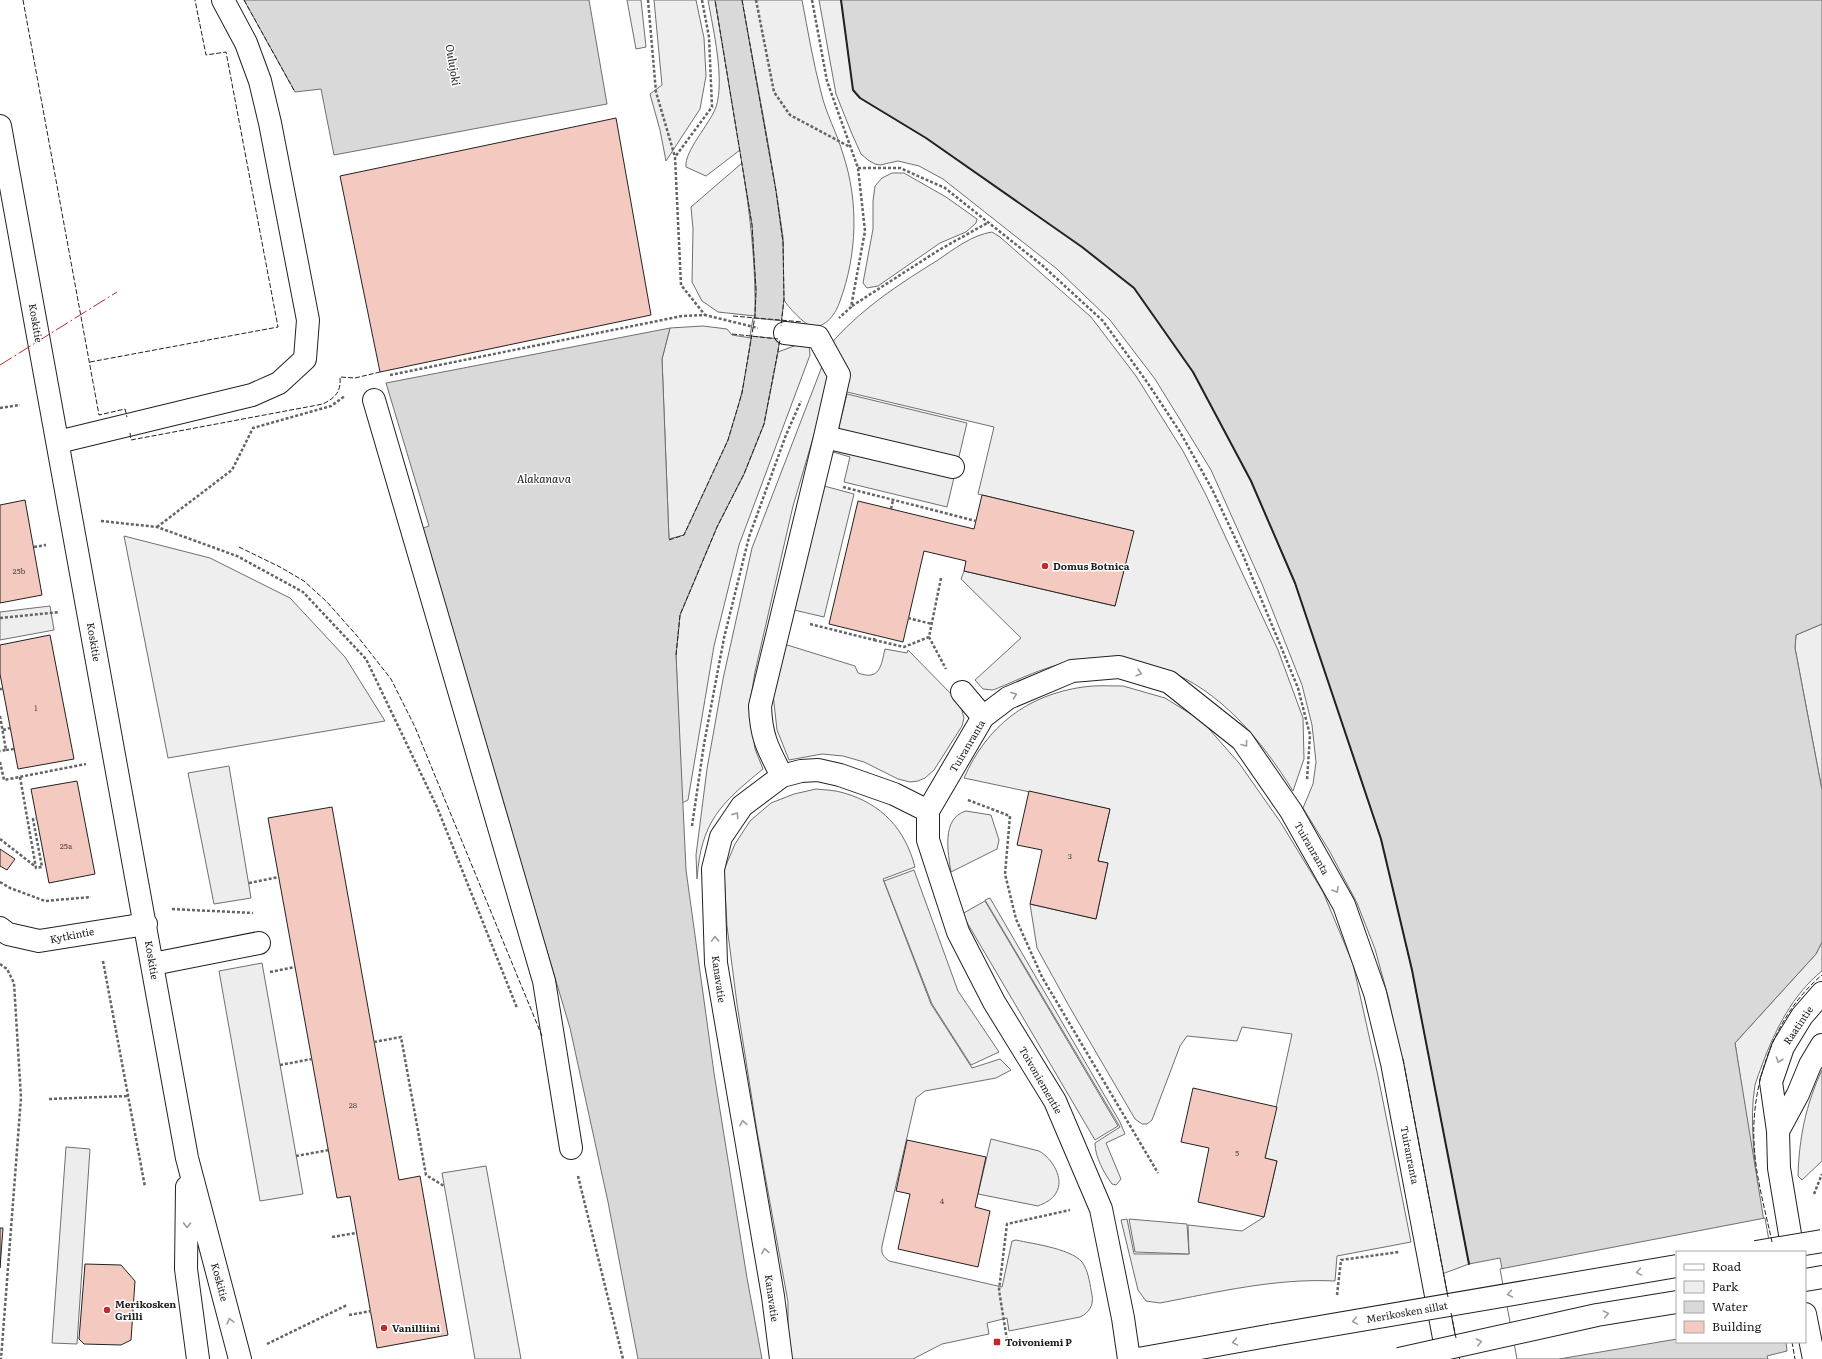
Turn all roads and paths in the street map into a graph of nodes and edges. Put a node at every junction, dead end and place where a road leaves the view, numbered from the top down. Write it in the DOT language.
graph roads {
  1 [pos="223,0"];
  2 [pos="648,0"];
  3 [pos="702,0"];
  4 [pos="756,0"];
  5 [pos="812,0"];
  6 [pos="0,126"];
  7 [pos="850,147"];
  8 [pos="675,157"];
  9 [pos="858,168"];
  10 [pos="989,222"];
  11 [pos="852,307"];
  12 [pos="705,315"];
  13 [pos="752,327"];
  14 [pos="785,333"];
  15 [pos="818,337"];
  16 [pos="384,376"];
  17 [pos="349,393"];
  18 [pos="374,400"];
  19 [pos="802,400"];
  20 [pos="825,437"];
  21 [pos="58,442"];
  22 [pos="953,466"];
  23 [pos="815,479"];
  24 [pos="893,500"];
  25 [pos="891,509"];
  26 [pos="96,520"];
  27 [pos="976,521"];
  28 [pos="156,527"];
  29 [pos="48,545"];
  30 [pos="34,547"];
  31 [pos="942,578"];
  32 [pos="60,611"];
  33 [pos="0,618"];
  34 [pos="783,618"];
  35 [pos="908,618"];
  36 [pos="932,624"];
  37 [pos="875,635"];
  38 [pos="929,637"];
  39 [pos="874,640"];
  40 [pos="962,692"];
  41 [pos="0,716"];
  42 [pos="983,718"];
  43 [pos="10,728"];
  44 [pos="2,730"];
  45 [pos="2,736"];
  46 [pos="14,749"];
  47 [pos="6,750"];
  48 [pos="0,751"];
  49 [pos="0,762"];
  50 [pos="86,764"];
  51 [pos="782,776"];
  52 [pos="20,777"];
  53 [pos="940,789"];
  54 [pos="928,811"];
  55 [pos="1291,811"];
  56 [pos="37,818"];
  57 [pos="692,827"];
  58 [pos="0,839"];
  59 [pos="36,868"];
  60 [pos="279,877"];
  61 [pos="0,882"];
  62 [pos="249,883"];
  63 [pos="91,898"];
  64 [pos="170,909"];
  65 [pos="253,913"];
  66 [pos="146,924"];
  67 [pos="0,928"];
  68 [pos="258,944"];
  69 [pos="103,958"];
  70 [pos="0,964"];
  71 [pos="153,964"];
  72 [pos="296,967"];
  73 [pos="264,973"];
  74 [pos="1822,993"];
  75 [pos="518,1009"];
  76 [pos="374,1042"];
  77 [pos="1822,1045"];
  78 [pos="312,1059"];
  79 [pos="280,1065"];
  80 [pos="128,1096"];
  81 [pos="49,1099"];
  82 [pos="1778,1131"];
  83 [pos="571,1148"];
  84 [pos="329,1150"];
  85 [pos="296,1156"];
  86 [pos="187,1158"];
  87 [pos="1158,1173"];
  88 [pos="444,1186"];
  89 [pos="145,1187"];
  90 [pos="1075,1209"];
  91 [pos="356,1233"];
  92 [pos="332,1237"];
  93 [pos="1822,1241"];
  94 [pos="1403,1251"];
  95 [pos="1762,1251"];
  96 [pos="1793,1251"];
  97 [pos="1676,1266"];
  98 [pos="1822,1277"];
  99 [pos="1806,1280"];
  100 [pos="1337,1296"];
  101 [pos="1676,1302"];
  102 [pos="347,1305"];
  103 [pos="371,1311"];
  104 [pos="350,1315"];
  105 [pos="1806,1319"];
  106 [pos="1007,1340"];
  107 [pos="263,1346"];
  108 [pos="1,1359"];
  109 [pos="198,1359"];
  110 [pos="240,1359"];
  111 [pos="623,1359"];
  112 [pos="780,1359"];
  113 [pos="1129,1359"];
  114 [pos="1138,1359"];
  115 [pos="1400,1359"];
  116 [pos="1448,1359"];
  117 [pos="1814,1359"];
  1 -- 21 [label="street"];
  2 -- 8 [label="path"];
  3 -- 8 [label="path"];
  4 -- 7 [label="path"];
  5 -- 7 [label="path"];
  6 -- 21 [label="street, Koskitie"];
  7 -- 9 [label="path"];
  8 -- 12 [label="path"];
  9 -- 10 [label="path"];
  9 -- 11 [label="path"];
  10 -- 11 [label="path"];
  10 -- 55 [label="path"];
  11 -- 15 [label="path"];
  12 -- 13 [label="path"];
  12 -- 16 [label="path"];
  14 -- 15 [label="street"];
  15 -- 20 [label="street"];
  17 -- 28 [label="path"];
  18 -- 83 [label="street"];
  19 -- 57 [label="path"];
  20 -- 22 [label="street"];
  20 -- 23 [label="street"];
  21 -- 66 [label="street, Koskitie"];
  23 -- 24 [label="path"];
  23 -- 34 [label="street"];
  24 -- 25 [label="path"];
  24 -- 27 [label="path"];
  26 -- 28 [label="path"];
  28 -- 75 [label="path"];
  29 -- 30 [label="path"];
  31 -- 36 [label="path"];
  32 -- 33 [label="path"];
  34 -- 39 [label="path"];
  34 -- 51 [label="street"];
  35 -- 36 [label="path"];
  36 -- 38 [label="path"];
  37 -- 39 [label="path"];
  38 -- 39 [label="path"];
  38 -- 40 [label="path"];
  40 -- 42 [label="street"];
  41 -- 44 [label="path"];
  42 -- 53 [label="street, Tuiranranta"];
  42 -- 55 [label="street, Tuiranranta, one-way"];
  43 -- 44 [label="path"];
  44 -- 45 [label="path"];
  45 -- 47 [label="path"];
  46 -- 47 [label="path"];
  47 -- 48 [label="path"];
  49 -- 52 [label="path"];
  50 -- 52 [label="path"];
  51 -- 54 [label="street, Kanavatie"];
  112 -- 51 [label="street, Kanavatie, one-way"];
  52 -- 59 [label="path"];
  53 -- 54 [label="street, Tuiranranta"];
  53 -- 87 [label="path"];
  54 -- 113 [label="street, Toivoniementie"];
  55 -- 116 [label="street, Tuiranranta, one-way"];
  56 -- 59 [label="path"];
  58 -- 59 [label="path"];
  60 -- 62 [label="path"];
  61 -- 63 [label="path"];
  64 -- 65 [label="path"];
  66 -- 67 [label="street, Kytkintie"];
  66 -- 71 [label="street, Koskitie"];
  68 -- 71 [label="street"];
  69 -- 80 [label="path"];
  70 -- 108 [label="path"];
  71 -- 86 [label="street, Koskitie"];
  72 -- 73 [label="path"];
  74 -- 82 [label="street, Raatintie, one-way"];
  76 -- 88 [label="path"];
  77 -- 82 [label="street, Raatintie"];
  78 -- 79 [label="path"];
  80 -- 81 [label="path"];
  80 -- 89 [label="path"];
  82 -- 96 [label="street, Raatintie"];
  83 -- 111 [label="path"];
  84 -- 85 [label="path"];
  86 -- 109 [label="street, Koskitie, one-way"];
  110 -- 86 [label="street, Koskitie, one-way"];
  90 -- 106 [label="path"];
  91 -- 92 [label="path"];
  93 -- 95 [label="street, bridge"];
  94 -- 100 [label="path"];
  97 -- 114 [label="street, Merikosken sillat, one-way, bridge"];
  98 -- 99 [label="street"];
  115 -- 101 [label="street, one-way, bridge"];
  102 -- 107 [label="path"];
  103 -- 104 [label="path"];
  105 -- 117 [label="street"];
}
